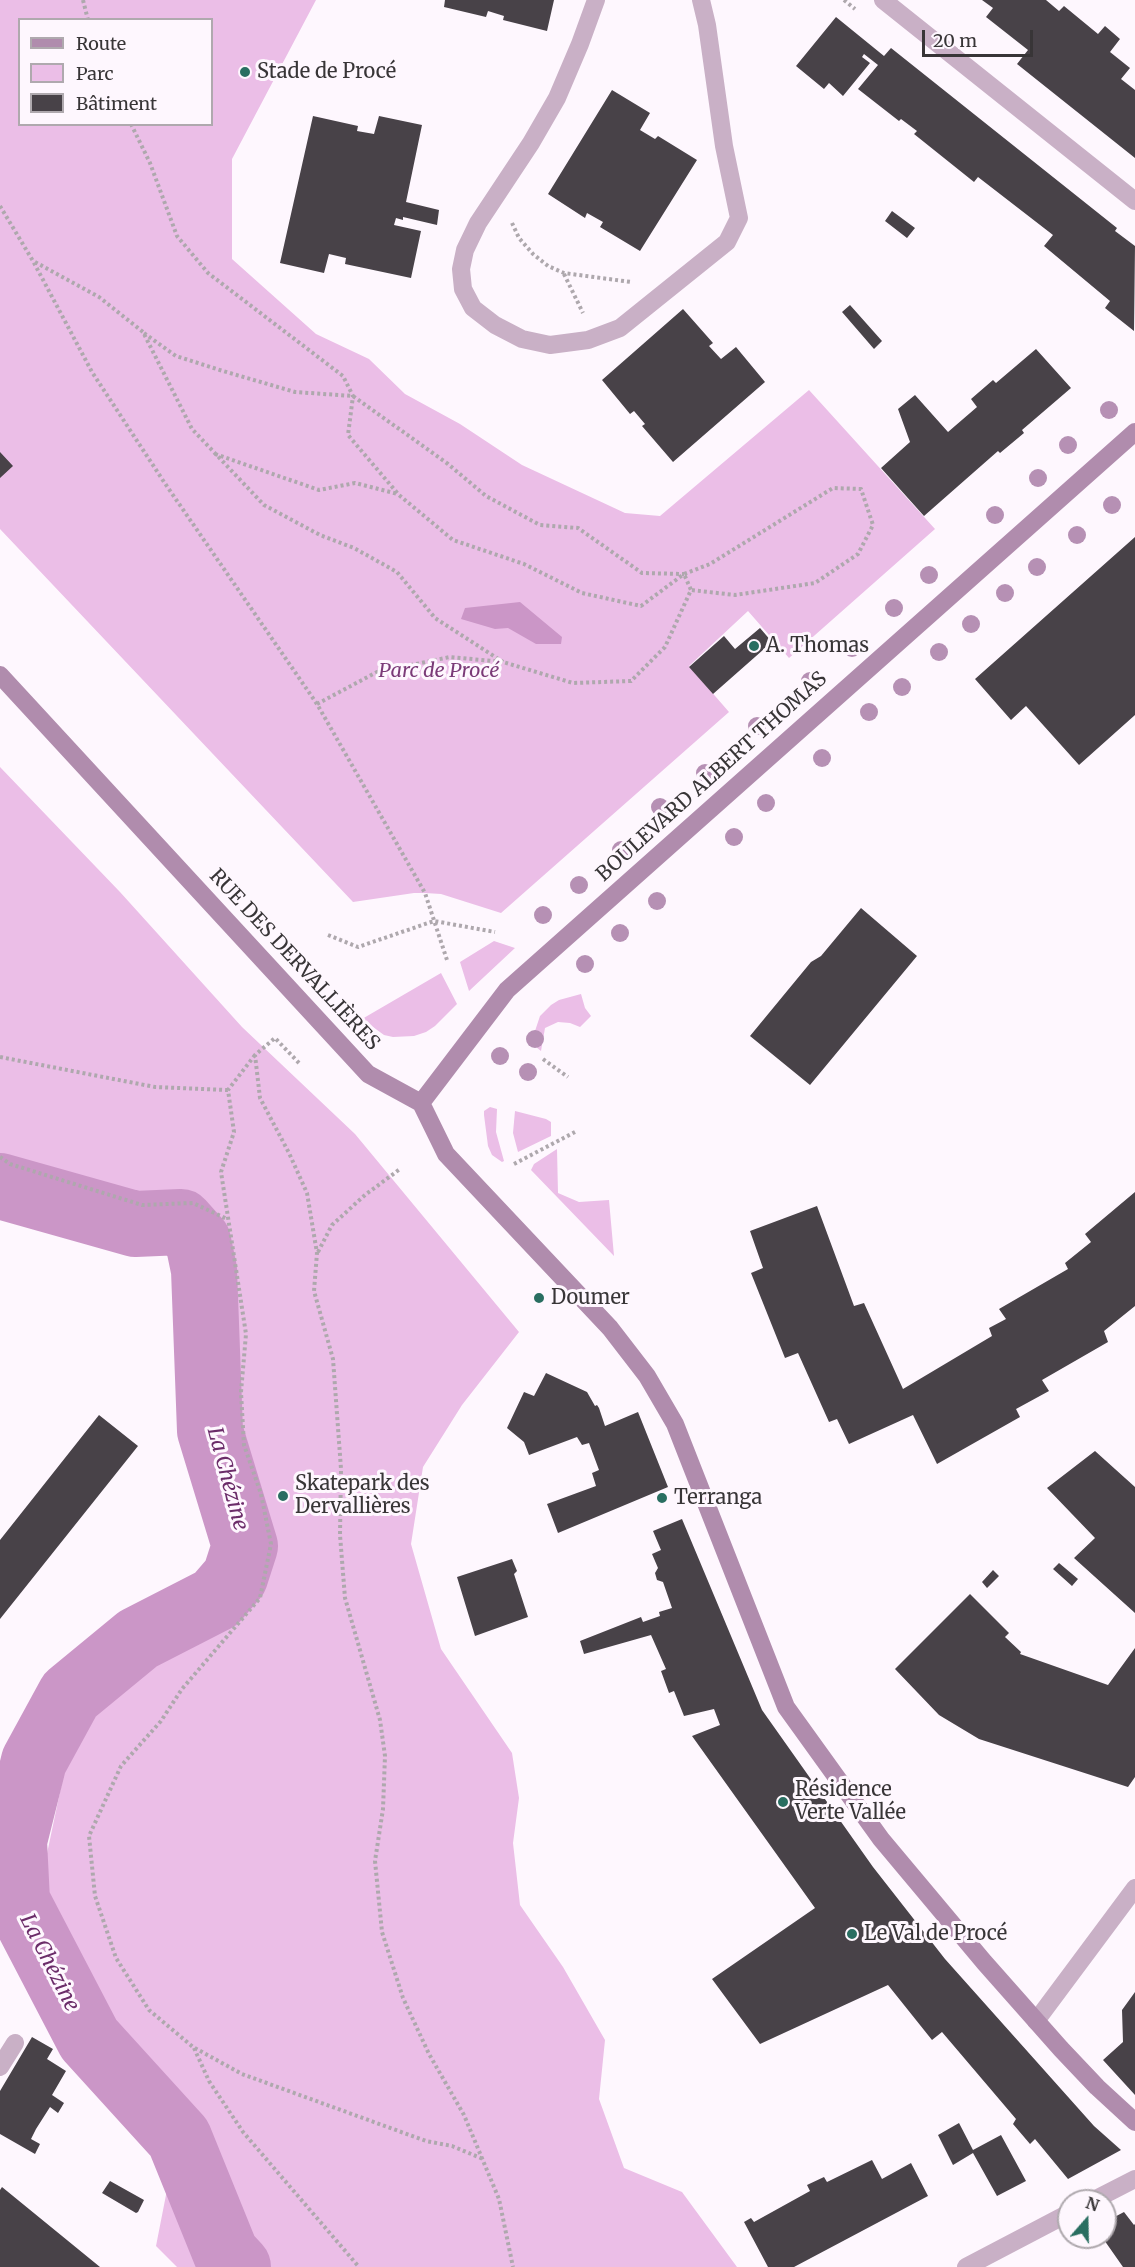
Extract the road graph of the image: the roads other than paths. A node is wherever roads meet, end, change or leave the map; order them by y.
1 (596, 0) edge
2 (701, 0) edge
3 (883, 0) edge
4 (1135, 201) edge
5 (1135, 432) edge
6 (0, 675) edge
7 (421, 1103) junction
8 (1135, 1888) edge
9 (1036, 2021) junction
10 (15, 2043) dead end
11 (0, 2067) edge
12 (1135, 2122) edge
13 (1135, 2179) edge
14 (1115, 2189) edge
15 (1057, 2219) edge
16 (966, 2267) edge

1 - 2 street
3 - 4 street
5 - 7 main road, BOULEVARD ALBERT THOMAS
6 - 7 main road, RUE DES DERVALLIÈRES
7 - 9 main road
8 - 9 street
9 - 12 main road
10 - 11 street
13 - 14 street
15 - 16 street

